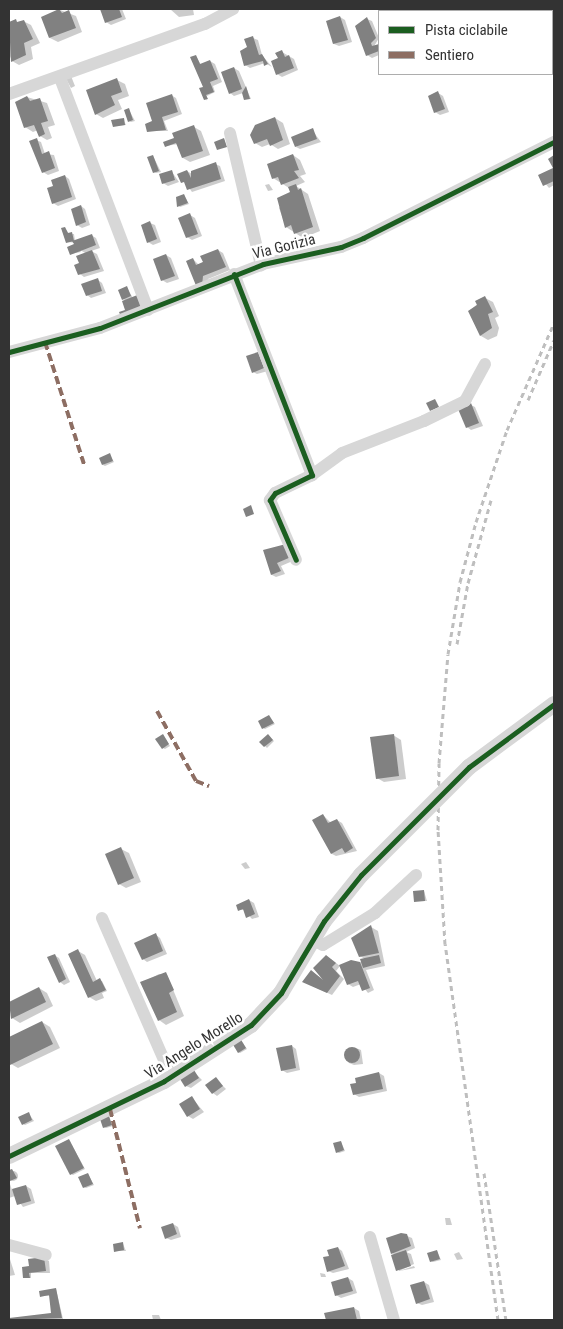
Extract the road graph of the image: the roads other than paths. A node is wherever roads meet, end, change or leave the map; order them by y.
1 (233, 9) edge
2 (60, 78) dead end
3 (9, 94) edge
4 (230, 133) dead end
5 (554, 142) edge
6 (261, 265) junction
7 (234, 274) junction
8 (148, 310) junction
9 (9, 352) edge
10 (485, 364) dead end
11 (312, 475) junction
12 (296, 560) dead end
13 (554, 704) edge
14 (416, 875) dead end
15 (102, 918) dead end
16 (313, 940) junction
17 (171, 1076) junction
18 (9, 1156) edge
19 (370, 1237) dead end
20 (9, 1245) edge
21 (46, 1255) dead end
22 (394, 1320) edge

1 - 3 street
2 - 8 street
4 - 6 street
5 - 6 street, Via Gorizia
6 - 7 street, Via Gorizia
7 - 8 street, Via Gorizia
7 - 11 street
8 - 9 street, Via Gorizia
10 - 11 street
11 - 12 street
13 - 16 street, Via Angelo Morello, bridge
14 - 16 street
15 - 17 street
16 - 17 street, Via Angelo Morello
17 - 18 street, Via Angelo Morello
19 - 22 street
20 - 21 street

